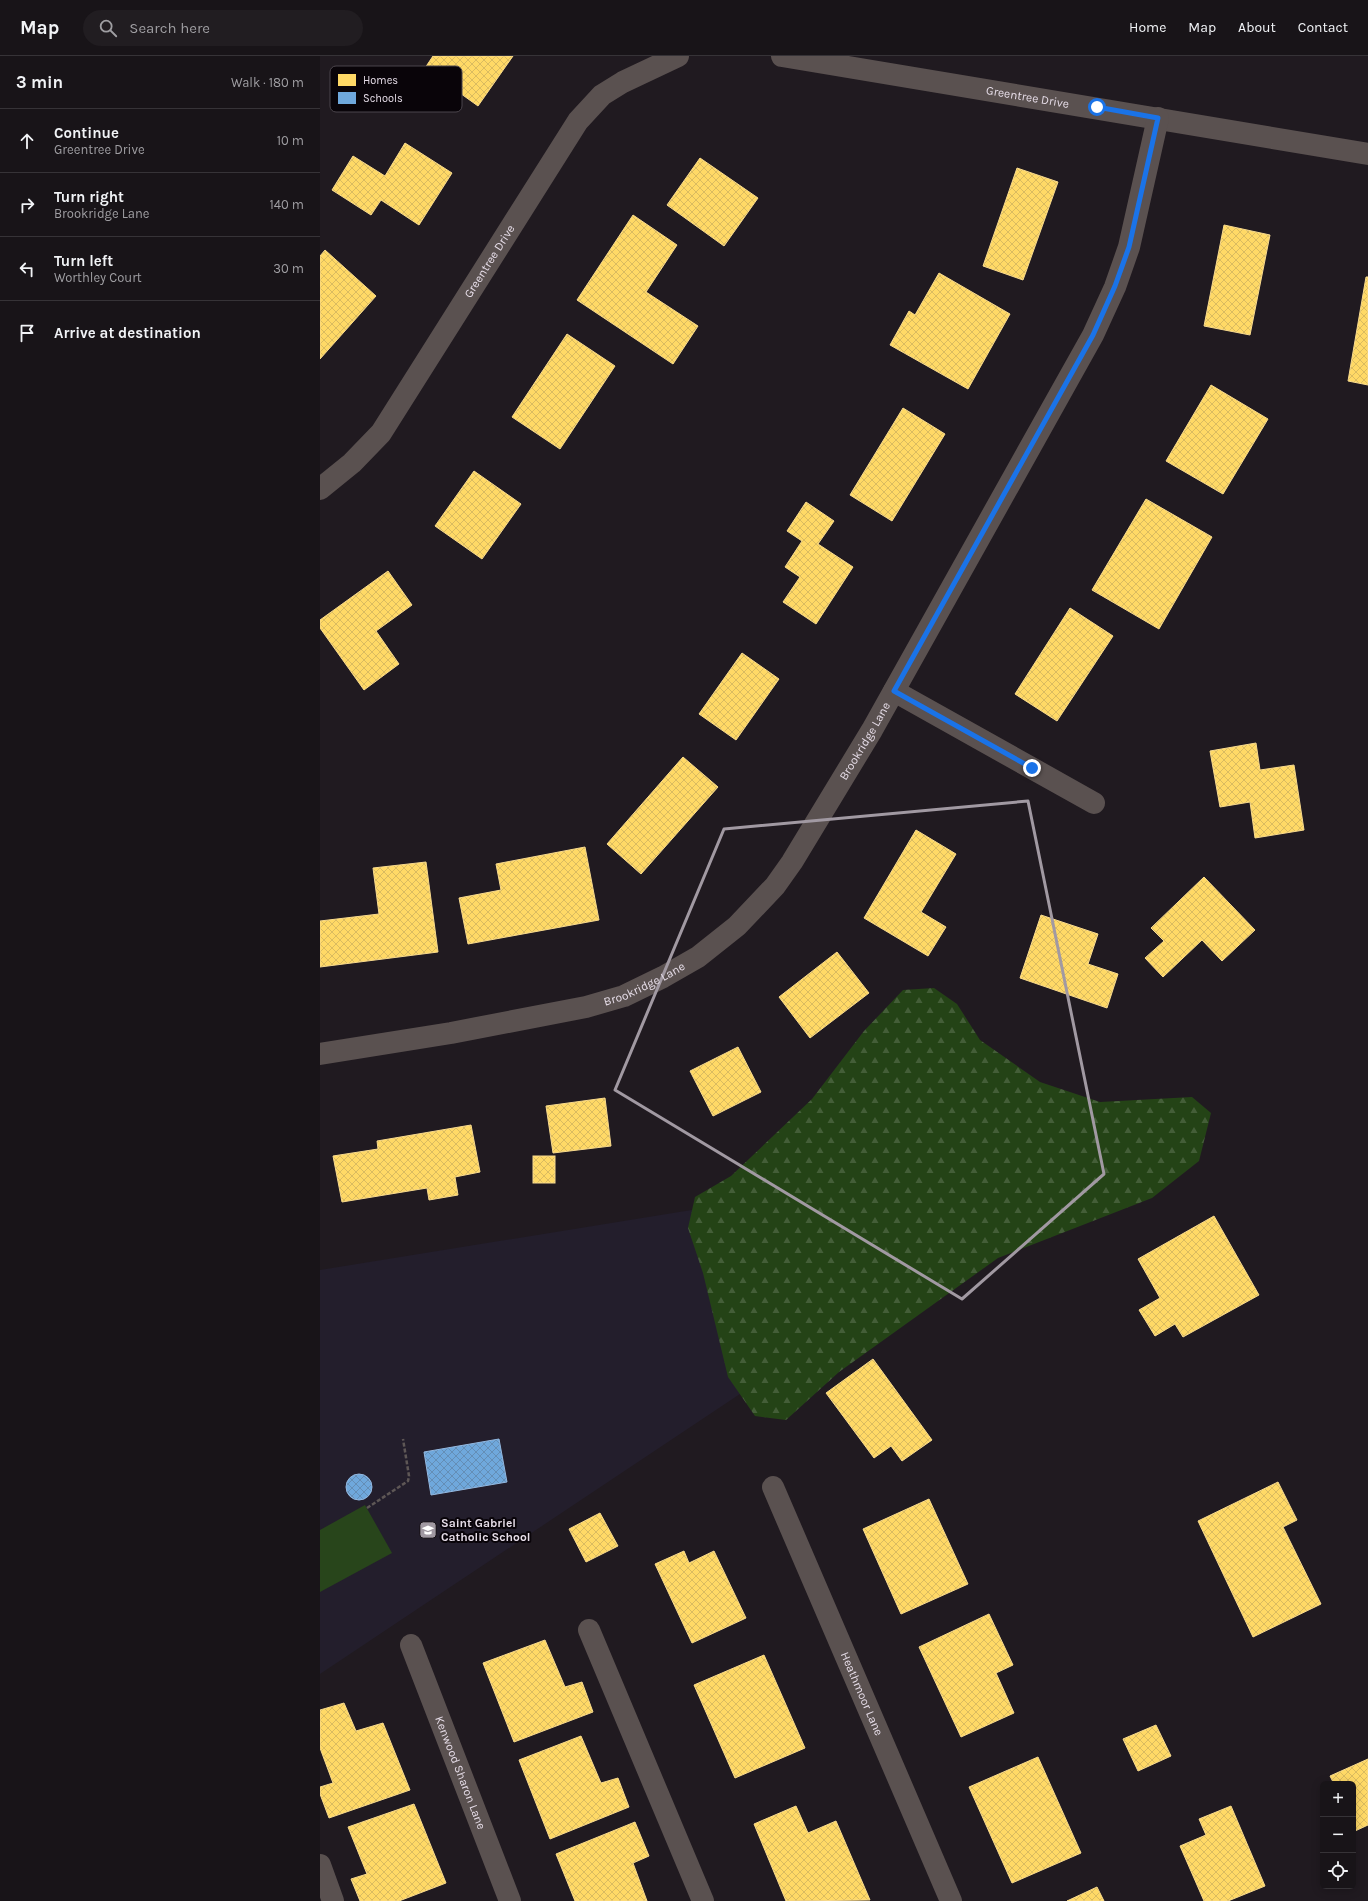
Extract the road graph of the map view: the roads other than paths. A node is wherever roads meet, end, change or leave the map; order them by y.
1 (678, 56) edge
2 (782, 56) edge
3 (1158, 118) junction
4 (1368, 154) edge
5 (320, 489) edge
6 (894, 691) junction
7 (1094, 803) dead end
8 (320, 1054) edge
9 (773, 1487) dead end
10 (589, 1630) dead end
11 (411, 1645) dead end
12 (320, 1865) edge
13 (333, 1901) edge
14 (510, 1901) edge
15 (704, 1901) edge
16 (951, 1901) edge

1 - 5 street, Greentree Drive
2 - 3 street, Greentree Drive
3 - 4 street, Greentree Drive
3 - 6 street, Brookridge Lane
6 - 7 street
6 - 8 street, Brookridge Lane
9 - 16 street, Heathmoor Lane
10 - 15 street
11 - 14 street, Kenwood Sharon Lane
12 - 13 street

